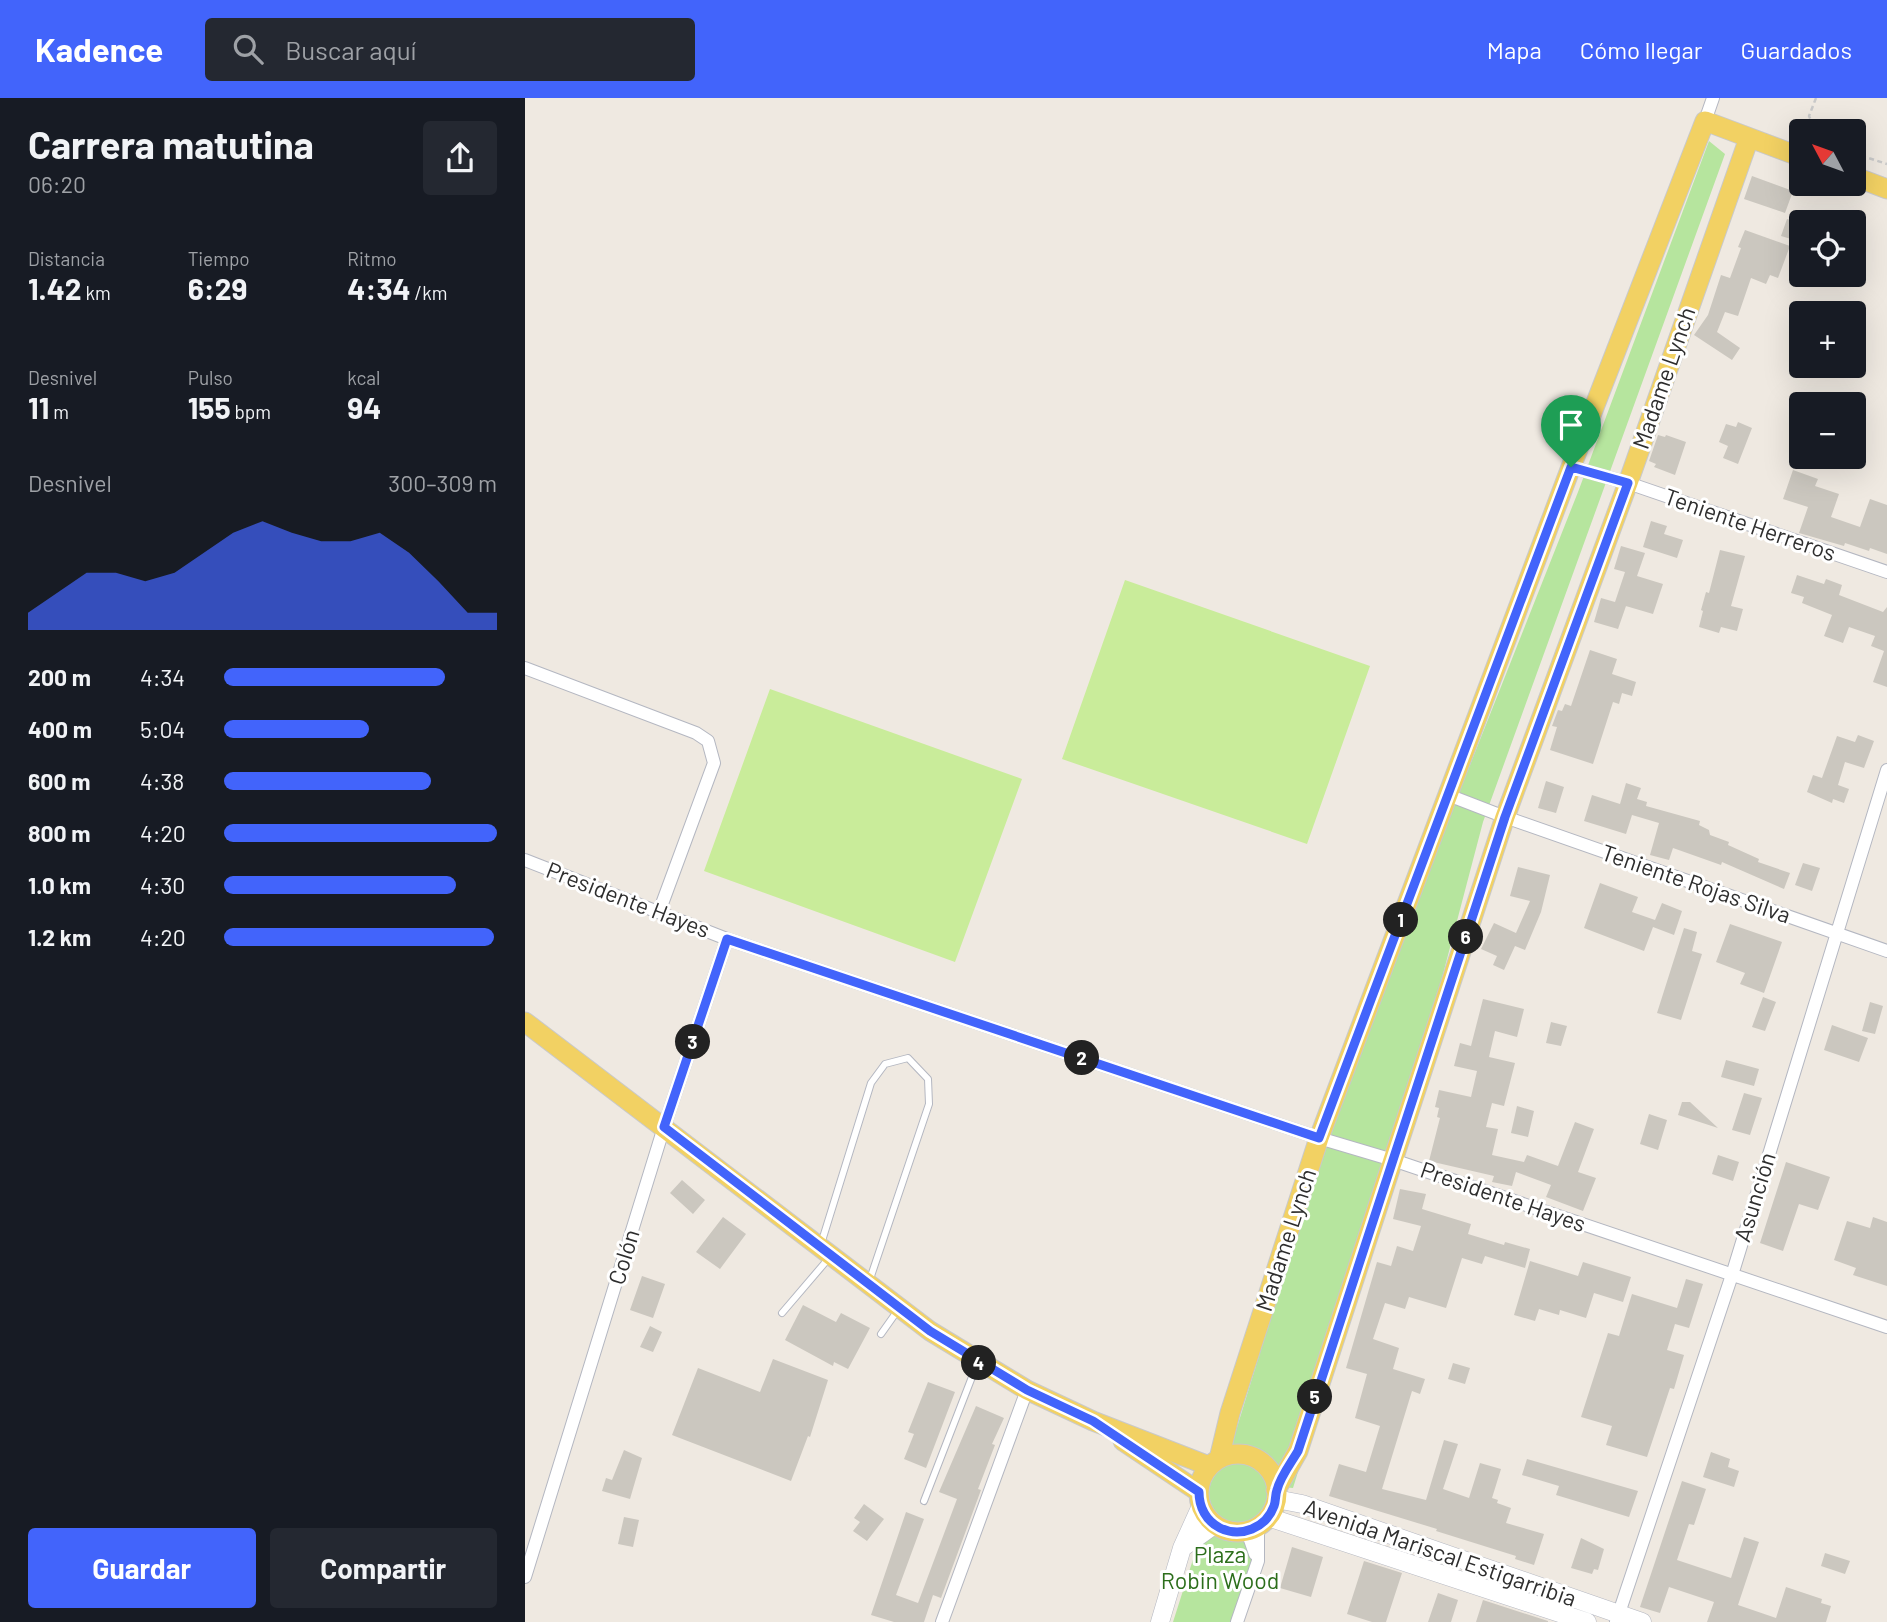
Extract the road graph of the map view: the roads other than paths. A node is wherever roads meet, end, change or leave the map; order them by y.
1 (1713, 98) edge
2 (1705, 121) junction
3 (1749, 138) junction
4 (1789, 153) edge
5 (1866, 181) edge
6 (1887, 188) edge
7 (1571, 467) junction
8 (1628, 483) junction
9 (1887, 572) edge
10 (525, 668) edge
11 (1887, 770) edge
12 (1448, 795) junction
13 (1505, 817) junction
14 (525, 860) edge
15 (659, 912) junction
16 (1835, 933) junction
17 (727, 939) junction
18 (1887, 951) edge
19 (525, 1022) edge
20 (664, 1127) junction
21 (1319, 1138) junction
22 (1393, 1160) junction
23 (825, 1252) junction
24 (1732, 1275) junction
25 (868, 1284) junction
26 (899, 1308) junction
27 (782, 1313) dead end
28 (1887, 1327) edge
29 (881, 1334) dead end
30 (978, 1362) junction
31 (1027, 1390) junction
32 (1093, 1421) junction
33 (1214, 1463) junction
34 (1276, 1494) junction
35 (1200, 1499) junction
36 (924, 1501) dead end
37 (1214, 1525) junction
38 (1258, 1525) junction
39 (1182, 1549) junction
40 (525, 1577) edge
41 (1618, 1618) edge
42 (942, 1622) edge
43 (1160, 1622) edge
44 (1237, 1622) edge
45 (1587, 1622) edge
46 (1642, 1622) edge

1 - 2 street
2 - 3 main road
2 - 7 main road, Madame Lynch
3 - 4 main road
3 - 8 main road, Madame Lynch
5 - 6 main road
7 - 8 street, Teniente Herreros
7 - 12 main road, Madame Lynch
8 - 9 street, Teniente Herreros
8 - 13 main road, Madame Lynch
10 - 15 street
11 - 16 street, Asunción
12 - 13 street, Teniente Rojas Silva
12 - 21 main road, Madame Lynch
13 - 16 street, Teniente Rojas Silva
13 - 22 main road, Madame Lynch
14 - 15 street, Presidente Hayes
15 - 17 street, Presidente Hayes
16 - 18 street, Teniente Rojas Silva
16 - 24 street, Asunción
17 - 20 street, Colón
17 - 21 street, Presidente Hayes
19 - 20 main road
20 - 23 main road
20 - 40 street, Colón
21 - 22 street, Presidente Hayes
21 - 33 main road, Madame Lynch
22 - 24 street, Presidente Hayes
22 - 34 main road, Madame Lynch
23 - 25 main road
23 - 25 lane
23 - 27 lane
24 - 28 street, Presidente Hayes
24 - 41 street, Asunción
25 - 26 main road
26 - 29 lane
26 - 30 main road
30 - 31 main road
30 - 36 lane
31 - 32 main road
31 - 42 street
32 - 33 main road
32 - 35 main road
33 - 34 main road
33 - 35 main road
34 - 38 main road
34 - 41 main road, Avenida Mariscal Estigarribia
35 - 37 main road
35 - 39 main road
37 - 38 main road
37 - 39 main road
38 - 44 street
38 - 45 main road, Avenida Mariscal Estigarribia
39 - 43 main road
41 - 46 main road, Avenida Mariscal Estigarribia

